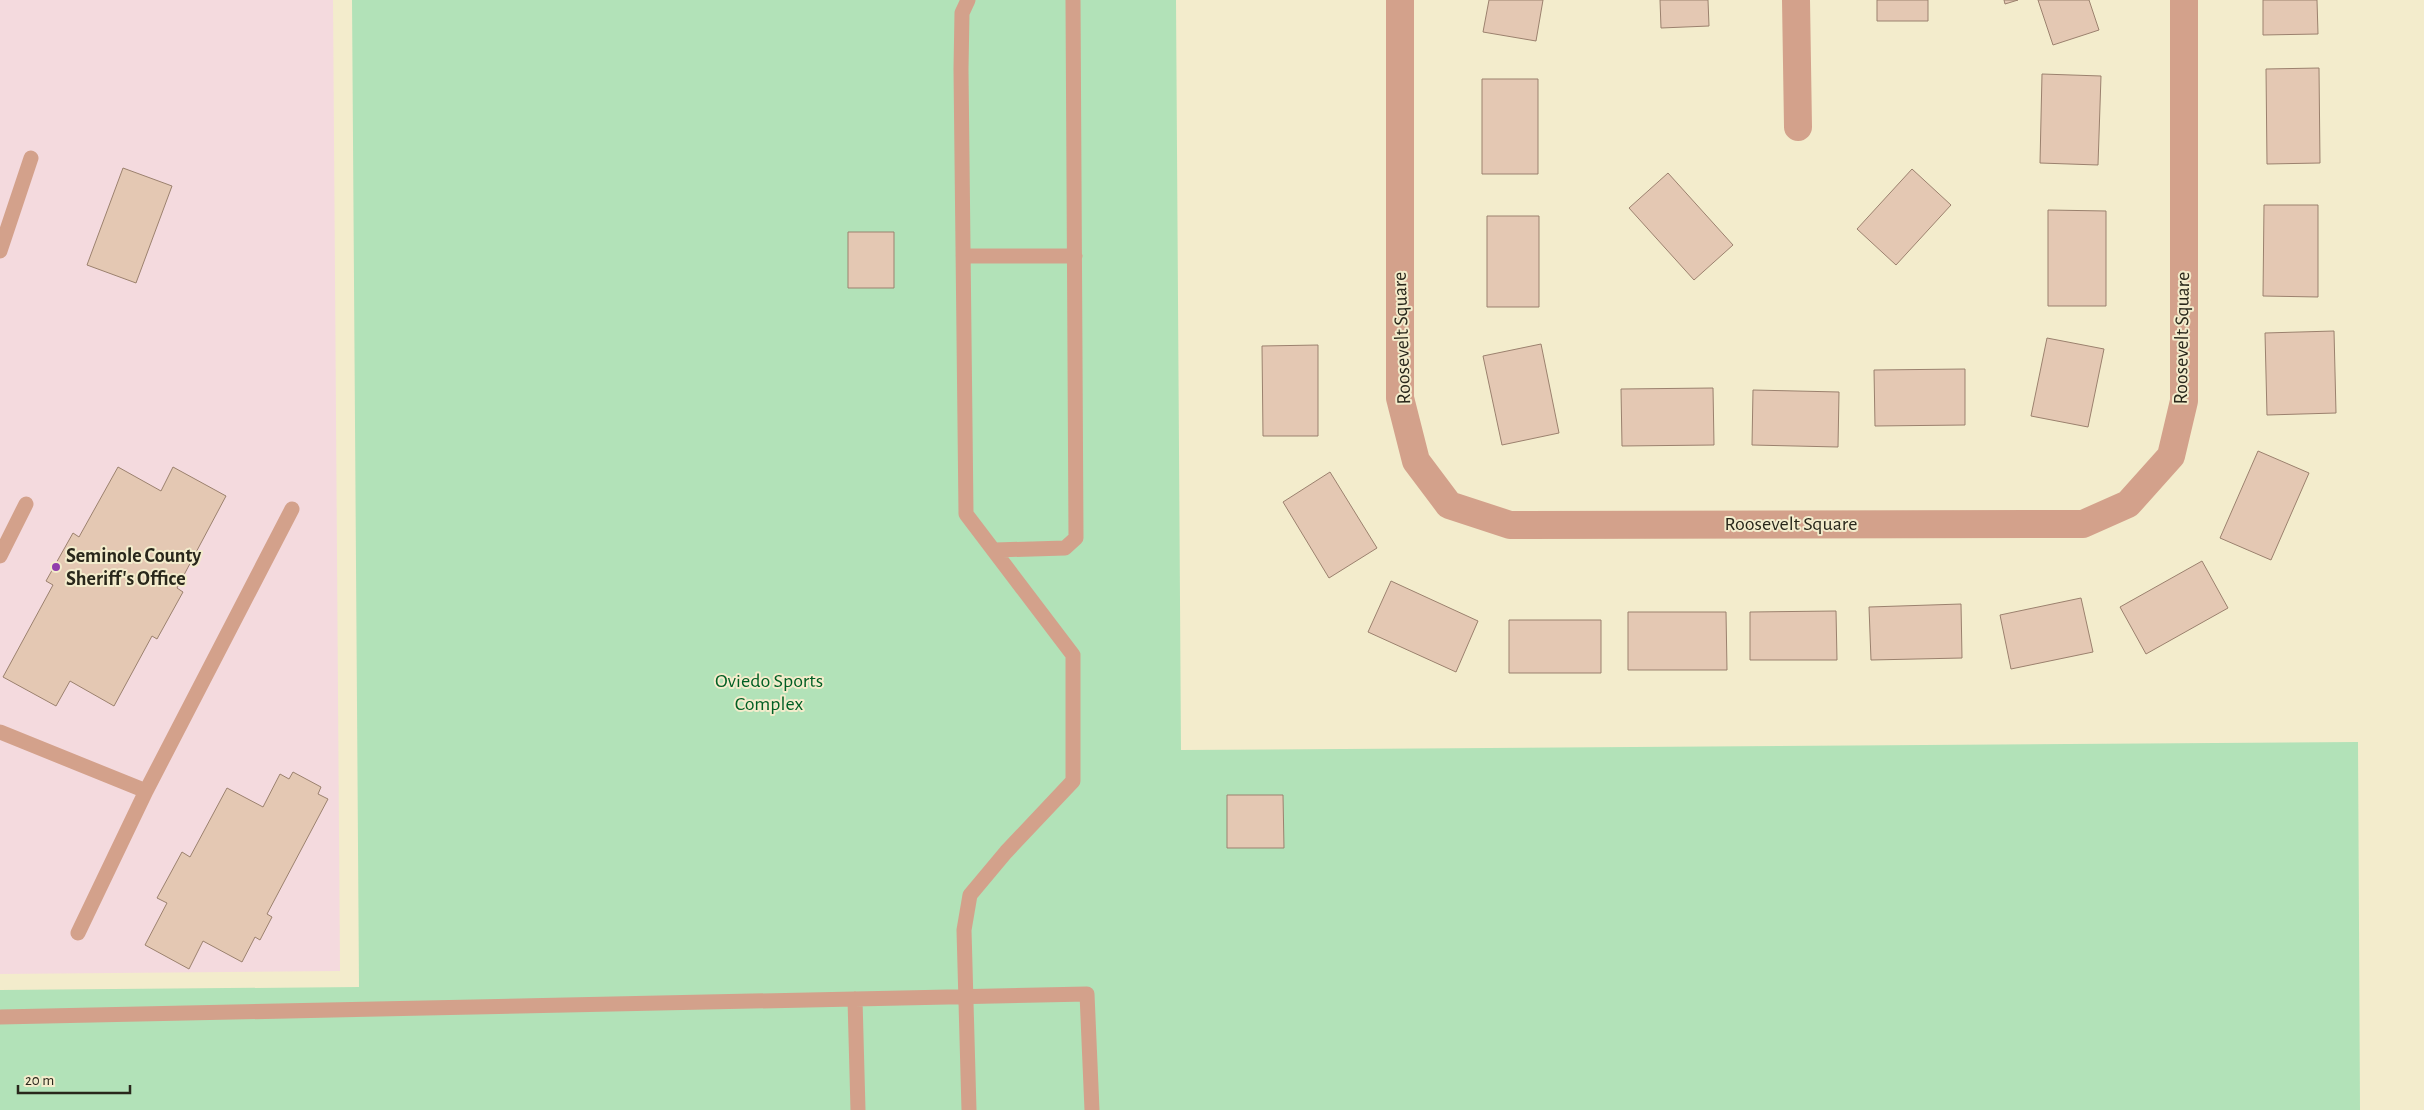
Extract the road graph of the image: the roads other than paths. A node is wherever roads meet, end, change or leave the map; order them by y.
1 (968, 0) edge
2 (1073, 0) edge
3 (1400, 0) edge
4 (1796, 0) edge
5 (2184, 0) edge
6 (1798, 127) dead end
7 (31, 158) dead end
8 (0, 251) edge
9 (963, 256) junction
10 (1074, 256) junction
11 (26, 504) dead end
12 (292, 509) dead end
13 (995, 550) junction
14 (0, 556) edge
15 (1, 735) edge
16 (146, 791) junction
17 (78, 933) dead end
18 (967, 997) junction
19 (855, 999) junction
20 (0, 1017) edge
21 (858, 1110) edge
22 (969, 1110) edge
23 (1092, 1110) edge

1 - 9 lane
2 - 10 lane
3 - 5 street, Roosevelt Square
4 - 6 street
7 - 8 lane
9 - 10 lane
9 - 13 lane
10 - 13 lane
11 - 14 lane
12 - 16 lane
13 - 18 lane
15 - 16 lane
16 - 17 lane
18 - 19 lane
18 - 22 lane
18 - 23 lane
19 - 20 lane
19 - 21 lane

